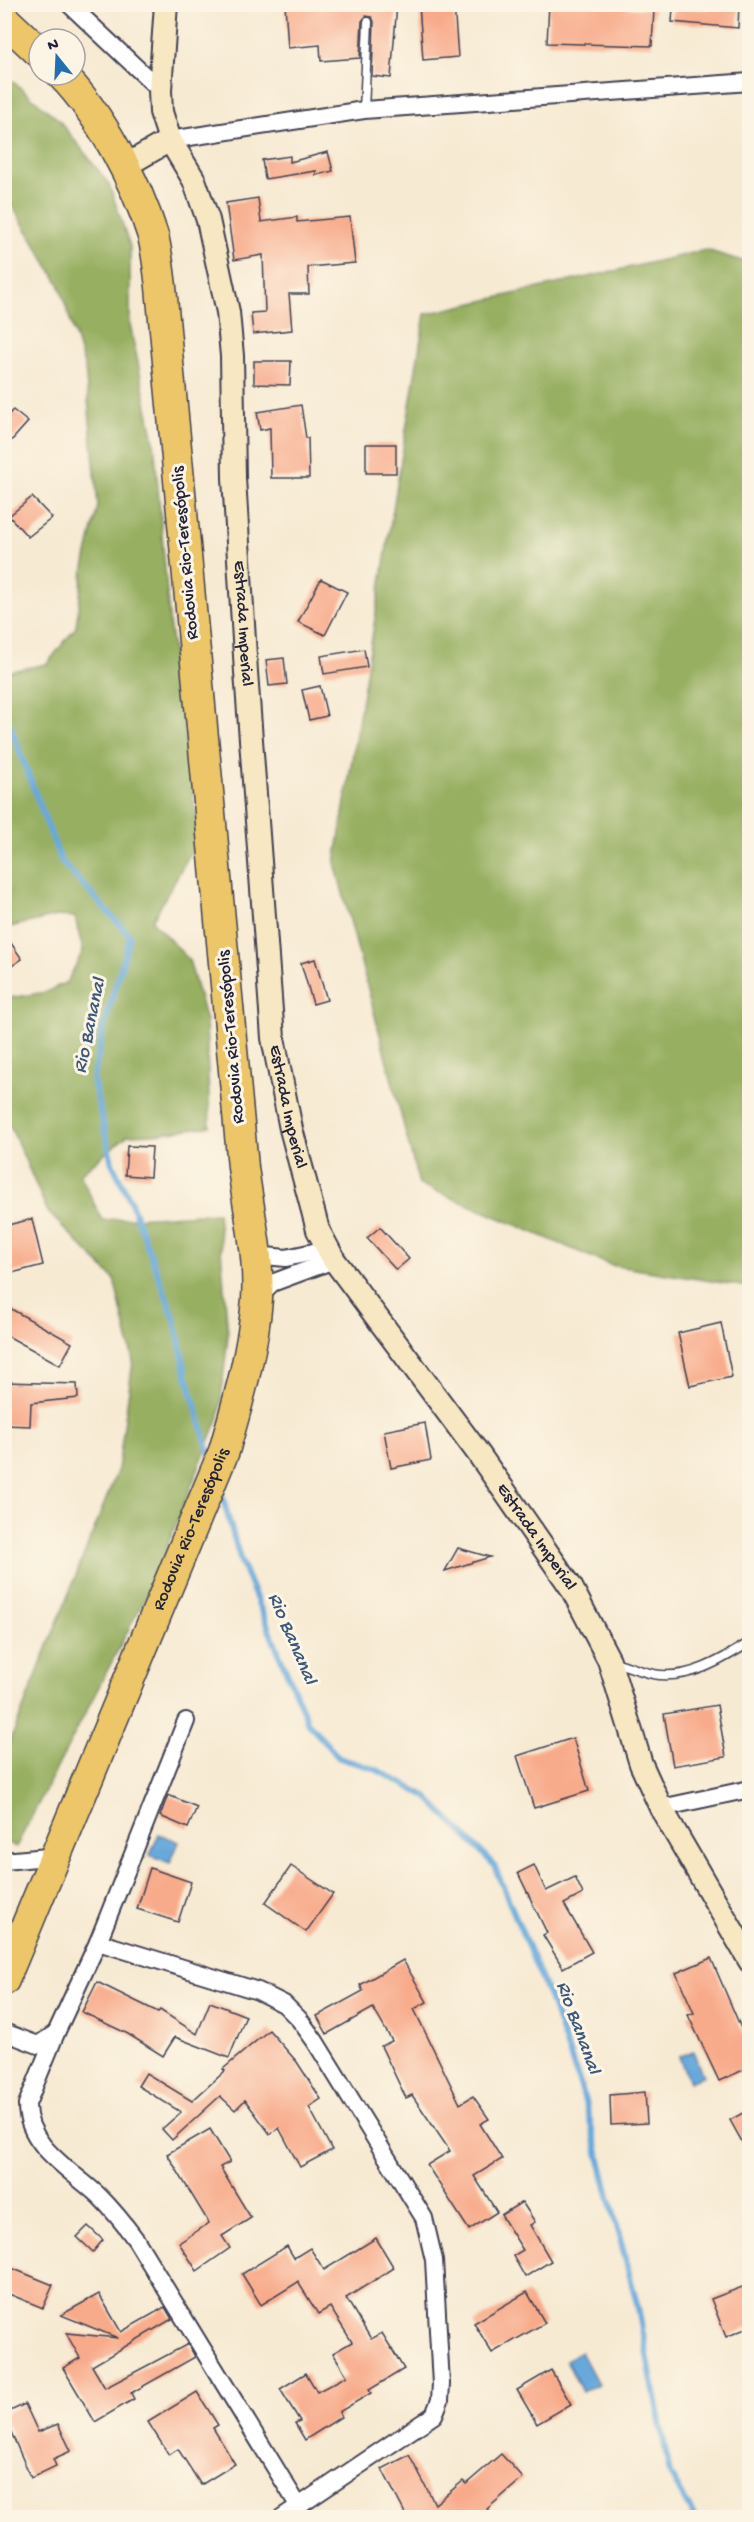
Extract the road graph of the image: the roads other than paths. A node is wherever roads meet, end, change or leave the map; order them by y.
1 (69, 4) edge
2 (166, 4) edge
3 (4, 19) edge
4 (368, 22) dead end
5 (27, 41) edge
6 (750, 81) edge
7 (73, 87) edge
8 (160, 90) junction
9 (364, 110) junction
10 (170, 140) junction
11 (123, 167) junction
12 (330, 1254) junction
13 (255, 1256) junction
14 (257, 1298) junction
15 (750, 1642) edge
16 (609, 1660) junction
17 (186, 1721) dead end
18 (750, 1789) edge
19 (661, 1808) junction
20 (58, 1856) junction
21 (4, 1861) edge
22 (98, 1941) junction
23 (750, 1961) edge
24 (5, 1979) edge
25 (4, 2032) edge
26 (56, 2033) junction
27 (298, 2505) junction
28 (281, 2517) edge

1 - 8 street
2 - 8 street, Estrada Imperial
3 - 5 highway
4 - 9 lane
6 - 9 street
7 - 11 highway, Rodovia Rio-Teresópolis
8 - 10 street, Estrada Imperial
9 - 10 street
10 - 11 street
10 - 12 street, Estrada Imperial
11 - 13 highway, Rodovia Rio-Teresópolis
12 - 13 street
12 - 14 street
12 - 16 street, Estrada Imperial
13 - 14 highway, Rodovia Rio-Teresópolis
14 - 20 highway, Rodovia Rio-Teresópolis
15 - 16 lane
16 - 19 street, Estrada Imperial
17 - 22 street
18 - 19 street
19 - 23 street, Estrada Imperial
20 - 21 street
20 - 24 highway, Rodovia Rio-Teresópolis
22 - 26 street
22 - 27 street
25 - 26 street
26 - 27 street
27 - 28 street

